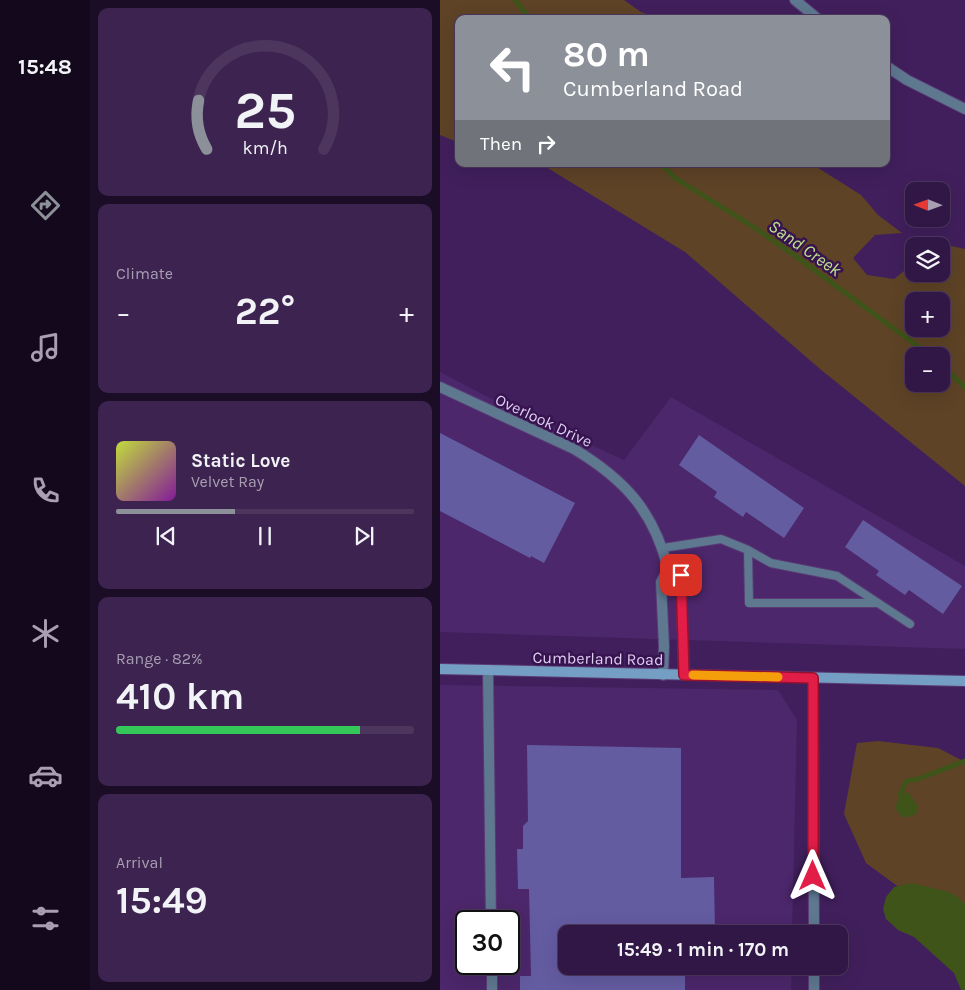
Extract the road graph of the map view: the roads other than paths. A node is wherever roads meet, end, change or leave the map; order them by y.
1 (795, 0) edge
2 (813, 15) edge
3 (890, 69) edge
4 (965, 109) edge
5 (440, 387) edge
6 (663, 548) junction
7 (748, 550) junction
8 (668, 569) junction
9 (877, 602) junction
10 (910, 624) dead end
11 (440, 668) edge
12 (488, 670) junction
13 (663, 675) junction
14 (684, 675) junction
15 (813, 678) junction
16 (965, 681) edge
17 (491, 910) edge
18 (814, 925) edge
19 (492, 975) edge
20 (814, 975) edge
21 (492, 990) edge
22 (814, 990) edge

1 - 2 street
3 - 4 street
5 - 6 street, Overlook Drive
6 - 7 lane
6 - 8 street, Overlook Drive
7 - 9 lane
7 - 9 lane
8 - 13 street, Overlook Drive
8 - 14 street, Overlook Drive
9 - 10 lane
11 - 12 main road, Cumberland Road
12 - 13 main road, Cumberland Road
12 - 17 street
13 - 14 main road, Cumberland Road
14 - 15 main road, Cumberland Road
15 - 16 main road, Cumberland Road
15 - 18 street
19 - 21 street
20 - 22 street

